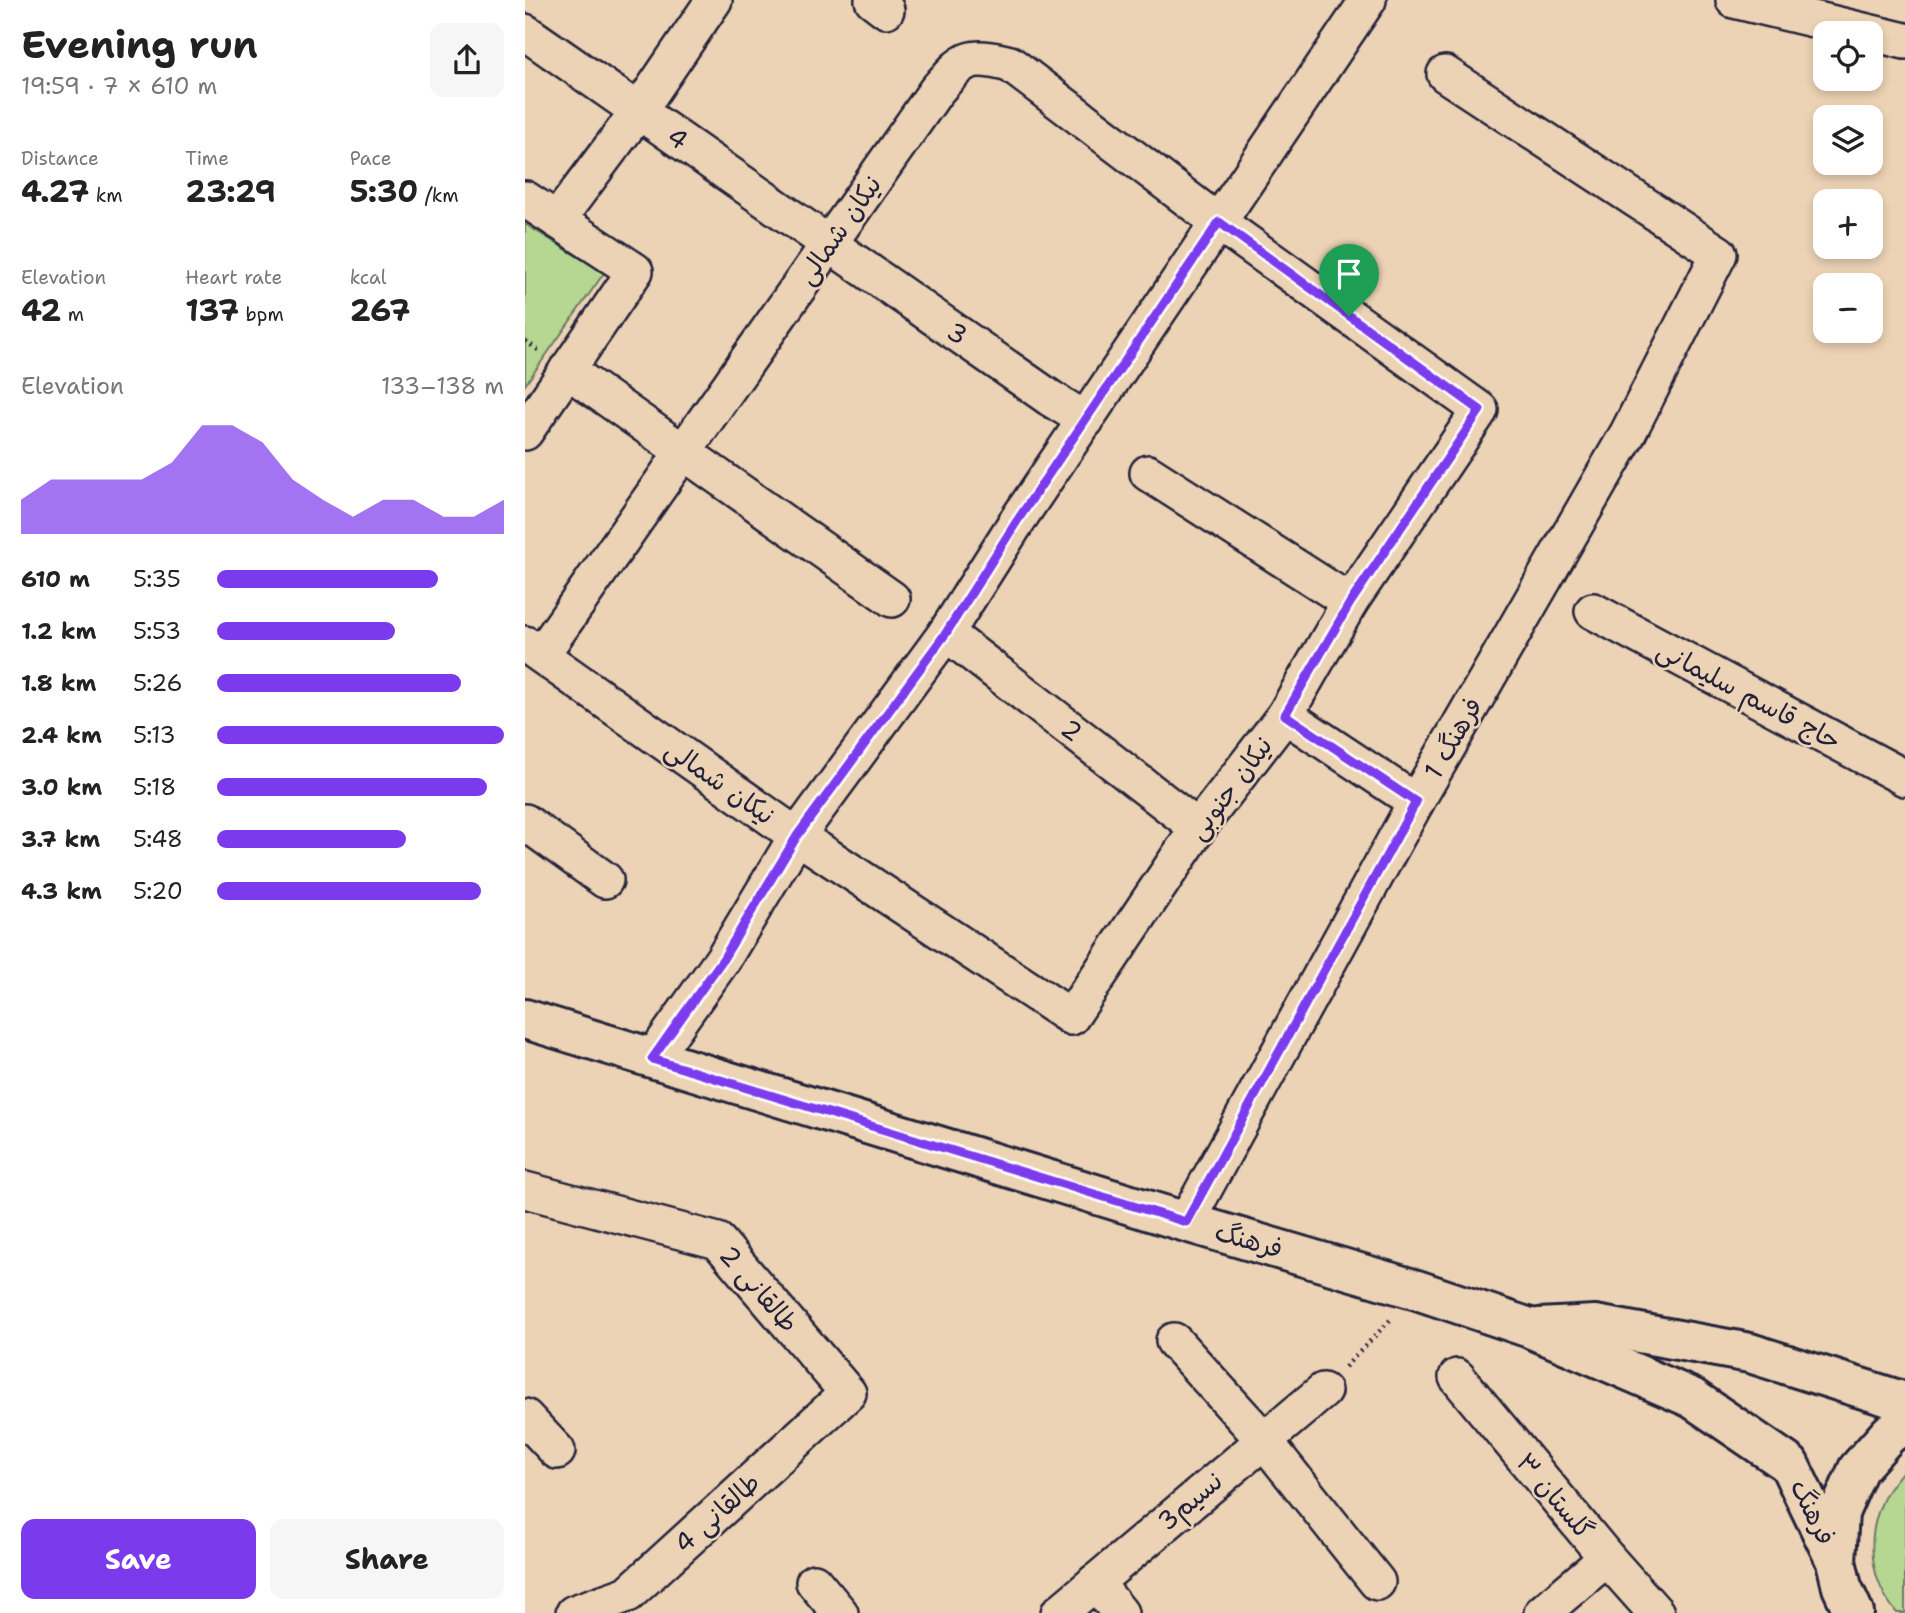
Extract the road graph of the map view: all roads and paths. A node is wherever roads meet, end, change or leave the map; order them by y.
1 (713, 0) edge
2 (1368, 0) edge
3 (1734, 0) edge
4 (525, 32) edge
5 (1905, 41) edge
6 (1445, 74) dead end
7 (638, 111) junction
8 (525, 199) edge
9 (558, 220) junction
10 (1219, 222) junction
11 (829, 244) junction
12 (567, 370) junction
13 (1086, 420) junction
14 (525, 432) edge
15 (683, 452) junction
16 (1148, 473) dead end
17 (892, 599) dead end
18 (1350, 603) junction
19 (1593, 611) dead end
20 (946, 633) junction
21 (533, 650) edge
22 (1285, 715) junction
23 (1905, 779) edge
24 (1416, 802) junction
25 (525, 822) edge
26 (1198, 828) junction
27 (797, 836) junction
28 (605, 880) dead end
29 (525, 1020) edge
30 (652, 1059) junction
31 (525, 1190) edge
32 (1186, 1222) junction
33 (1417, 1290) junction
34 (1529, 1328) junction
35 (1174, 1341) dead end
36 (1457, 1377) dead end
37 (1323, 1391) joint
38 (848, 1393) joint
39 (1905, 1402) edge
40 (525, 1417) edge
41 (1905, 1426) edge
42 (1263, 1439) junction
43 (557, 1451) dead end
44 (1607, 1558) junction
45 (814, 1582) dead end
46 (1377, 1582) dead end
47 (1095, 1583) junction
48 (1841, 1593) edge
49 (574, 1613) edge
50 (840, 1613) edge
51 (1059, 1613) edge
52 (1120, 1613) edge
53 (1542, 1613) edge
54 (1656, 1613) edge

1 - 7 street
2 - 10 street
3 - 5 street
4 - 7 street, 4
6 - 24 street, فرهنگ 1
7 - 9 street
7 - 11 street, 4
8 - 9 street
9 - 12 street
10 - 11 street, نیکان شمالی
10 - 13 street
10 - 18 street, نیکان جنوبی
11 - 13 street, 3
11 - 15 street, نیکان شمالی
12 - 14 street
12 - 15 street
13 - 20 street
15 - 17 street
15 - 21 street, نیکان شمالی
16 - 18 street
18 - 22 street, نیکان جنوبی
19 - 23 street, حاج قاسم سلیمانی
20 - 26 street, 2
20 - 27 street
21 - 27 street, نیکان شمالی
22 - 24 street
22 - 26 street, نیکان جنوبی
24 - 32 street, فرهنگ 1
25 - 28 street
26 - 27 street, نیکان جنوبی
27 - 30 street
29 - 30 street, فرهنگ
30 - 32 street, فرهنگ
31 - 38 street, طالقانی 2
32 - 33 street, فرهنگ
33 - 34 street, فرهنگ
33 - 37 path
34 - 39 street, فرهنگ
34 - 48 street, فرهنگ
35 - 42 street
36 - 44 street, گلستان ۳
37 - 42 street, نسیم3
38 - 49 street, طالقانی 4
40 - 43 street
41 - 48 street
42 - 46 street
42 - 47 street, نسیم3
44 - 53 street
44 - 54 street, گلستان ۳
45 - 50 street
47 - 51 street, نسیم3
47 - 52 street

